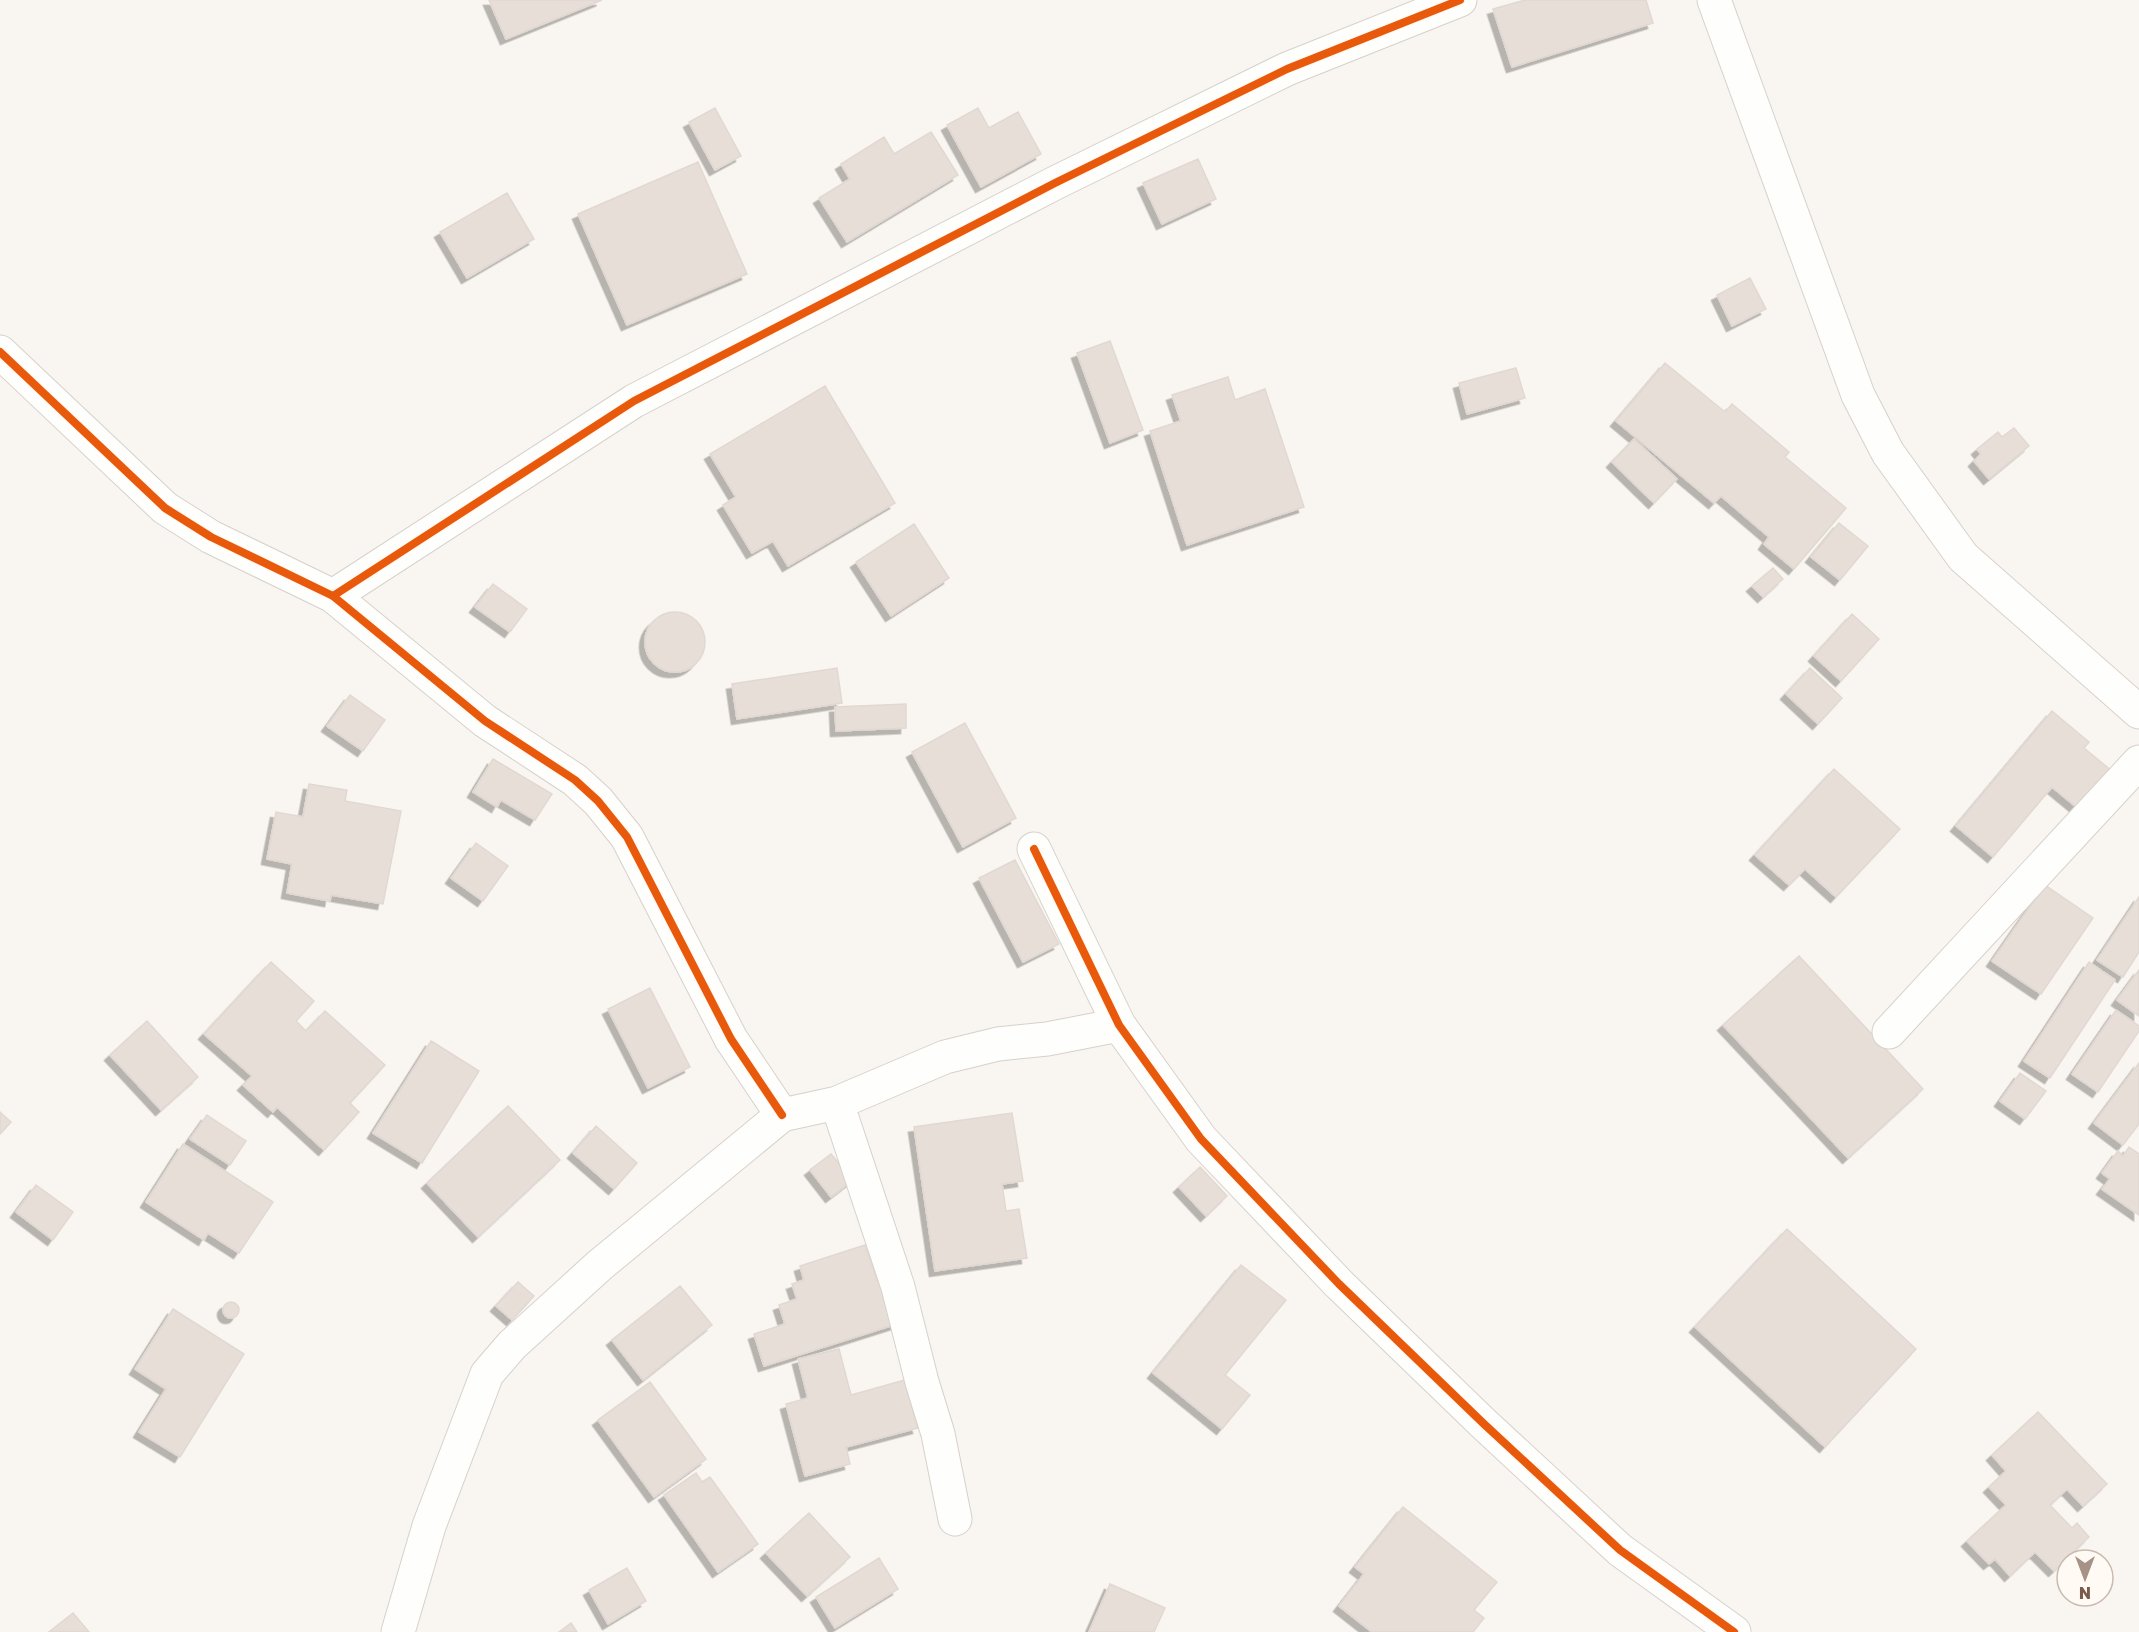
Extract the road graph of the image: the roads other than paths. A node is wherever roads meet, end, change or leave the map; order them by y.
1 (1460, 0) edge
2 (1714, 0) edge
3 (0, 352) edge
4 (333, 596) junction
5 (2139, 712) edge
6 (2139, 762) edge
7 (1034, 849) dead end
8 (1119, 1025) junction
9 (1889, 1032) dead end
10 (837, 1103) junction
11 (782, 1115) junction
12 (955, 1519) dead end
13 (398, 1632) edge
14 (1734, 1632) edge

1 - 4 street
2 - 5 street
3 - 4 street
4 - 11 street
6 - 9 street
7 - 8 street
8 - 10 street
8 - 14 street
10 - 11 street
10 - 12 street
11 - 13 street

